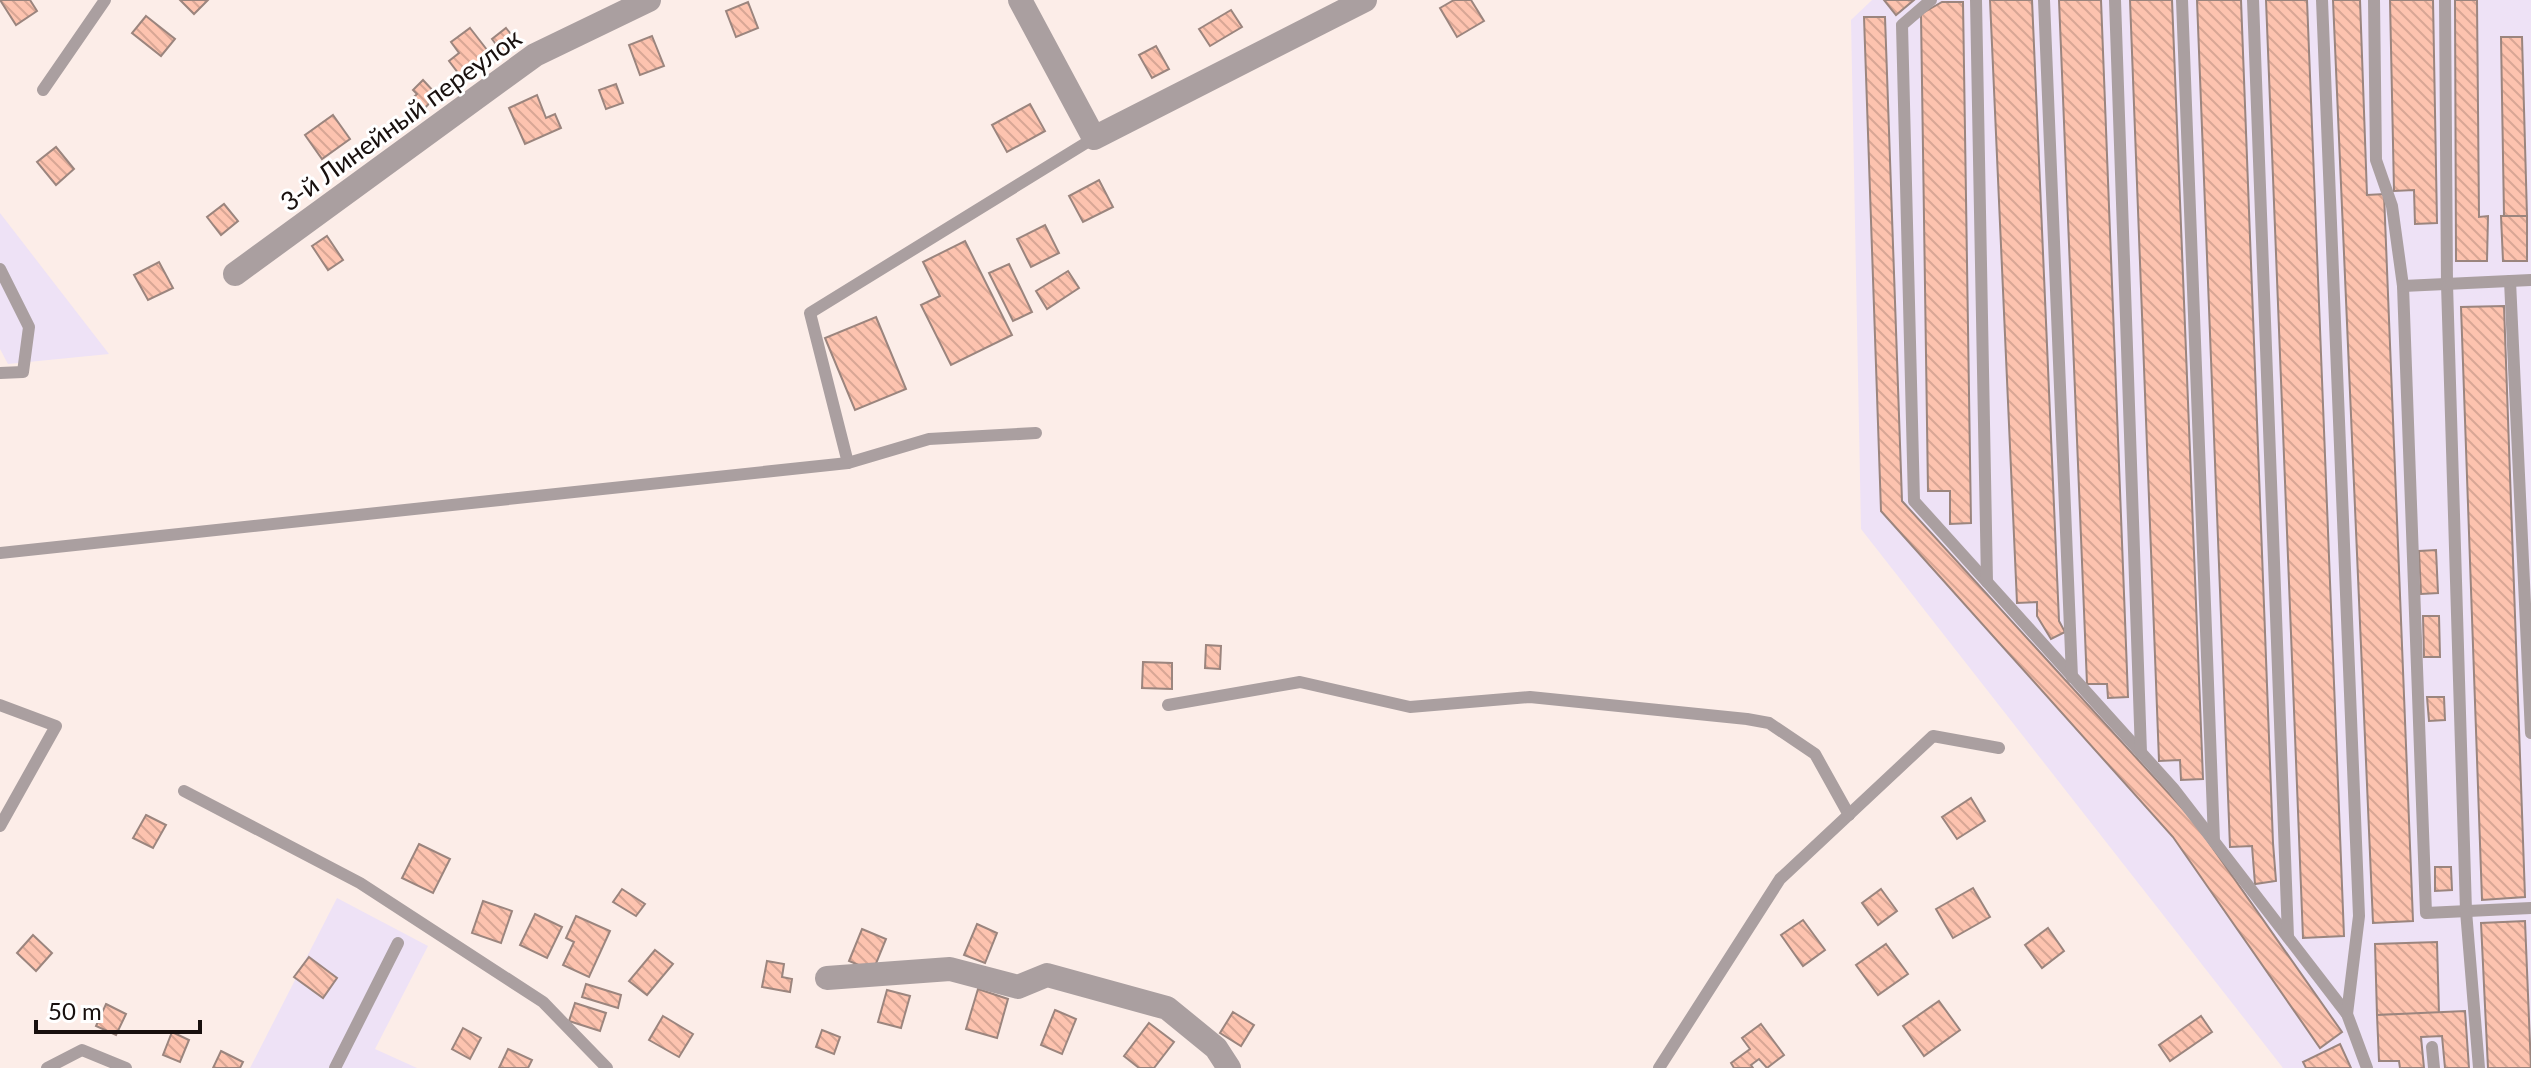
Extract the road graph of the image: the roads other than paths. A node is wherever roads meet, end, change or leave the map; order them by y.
1 (105, 0) edge
2 (649, 0) edge
3 (1020, 0) edge
4 (1365, 0) edge
5 (1931, 0) edge
6 (1976, 0) edge
7 (2044, 0) edge
8 (2115, 0) edge
9 (2182, 0) edge
10 (2253, 0) edge
11 (2322, 0) edge
12 (2374, 0) edge
13 (2445, 0) edge
14 (43, 90) dead end
15 (1094, 138) junction
16 (0, 269) edge
17 (235, 274) dead end
18 (2531, 280) edge
19 (2510, 281) junction
20 (2447, 284) junction
21 (2403, 286) junction
22 (0, 373) edge
23 (1036, 433) dead end
24 (848, 463) junction
25 (0, 553) edge
26 (1987, 582) junction
27 (2072, 677) junction
28 (0, 705) edge
29 (1168, 705) dead end
30 (2531, 733) edge
31 (1999, 748) dead end
32 (2141, 753) junction
33 (184, 791) dead end
34 (1849, 815) junction
35 (0, 826) edge
36 (2214, 841) junction
37 (2531, 908) edge
38 (2466, 911) junction
39 (2288, 937) junction
40 (398, 943) dead end
41 (827, 978) dead end
42 (2347, 1014) junction
43 (2432, 1047) dead end
44 (47, 1068) edge
45 (126, 1068) edge
46 (335, 1068) edge
47 (607, 1068) edge
48 (1229, 1068) edge
49 (1659, 1068) edge
50 (2367, 1068) edge
51 (2434, 1068) edge
52 (2479, 1068) edge

1 - 14 lane
2 - 17 street, 3-й Линейный переулок
3 - 15 street
4 - 15 street
5 - 26 lane
6 - 26 lane
7 - 27 lane
8 - 32 lane
9 - 36 lane
10 - 39 lane
11 - 42 lane
12 - 21 lane
13 - 20 lane
15 - 24 lane
16 - 22 lane
18 - 19 lane
19 - 20 lane
19 - 30 lane
20 - 21 lane
20 - 38 lane
21 - 38 lane
23 - 24 lane
24 - 25 lane
26 - 27 lane
27 - 32 lane
28 - 35 lane
29 - 34 lane
31 - 34 lane
32 - 36 lane
33 - 47 lane
34 - 49 lane
36 - 39 lane
37 - 38 lane
38 - 52 lane
39 - 42 lane
40 - 46 lane
41 - 48 street
42 - 50 lane
43 - 51 lane
44 - 45 lane

